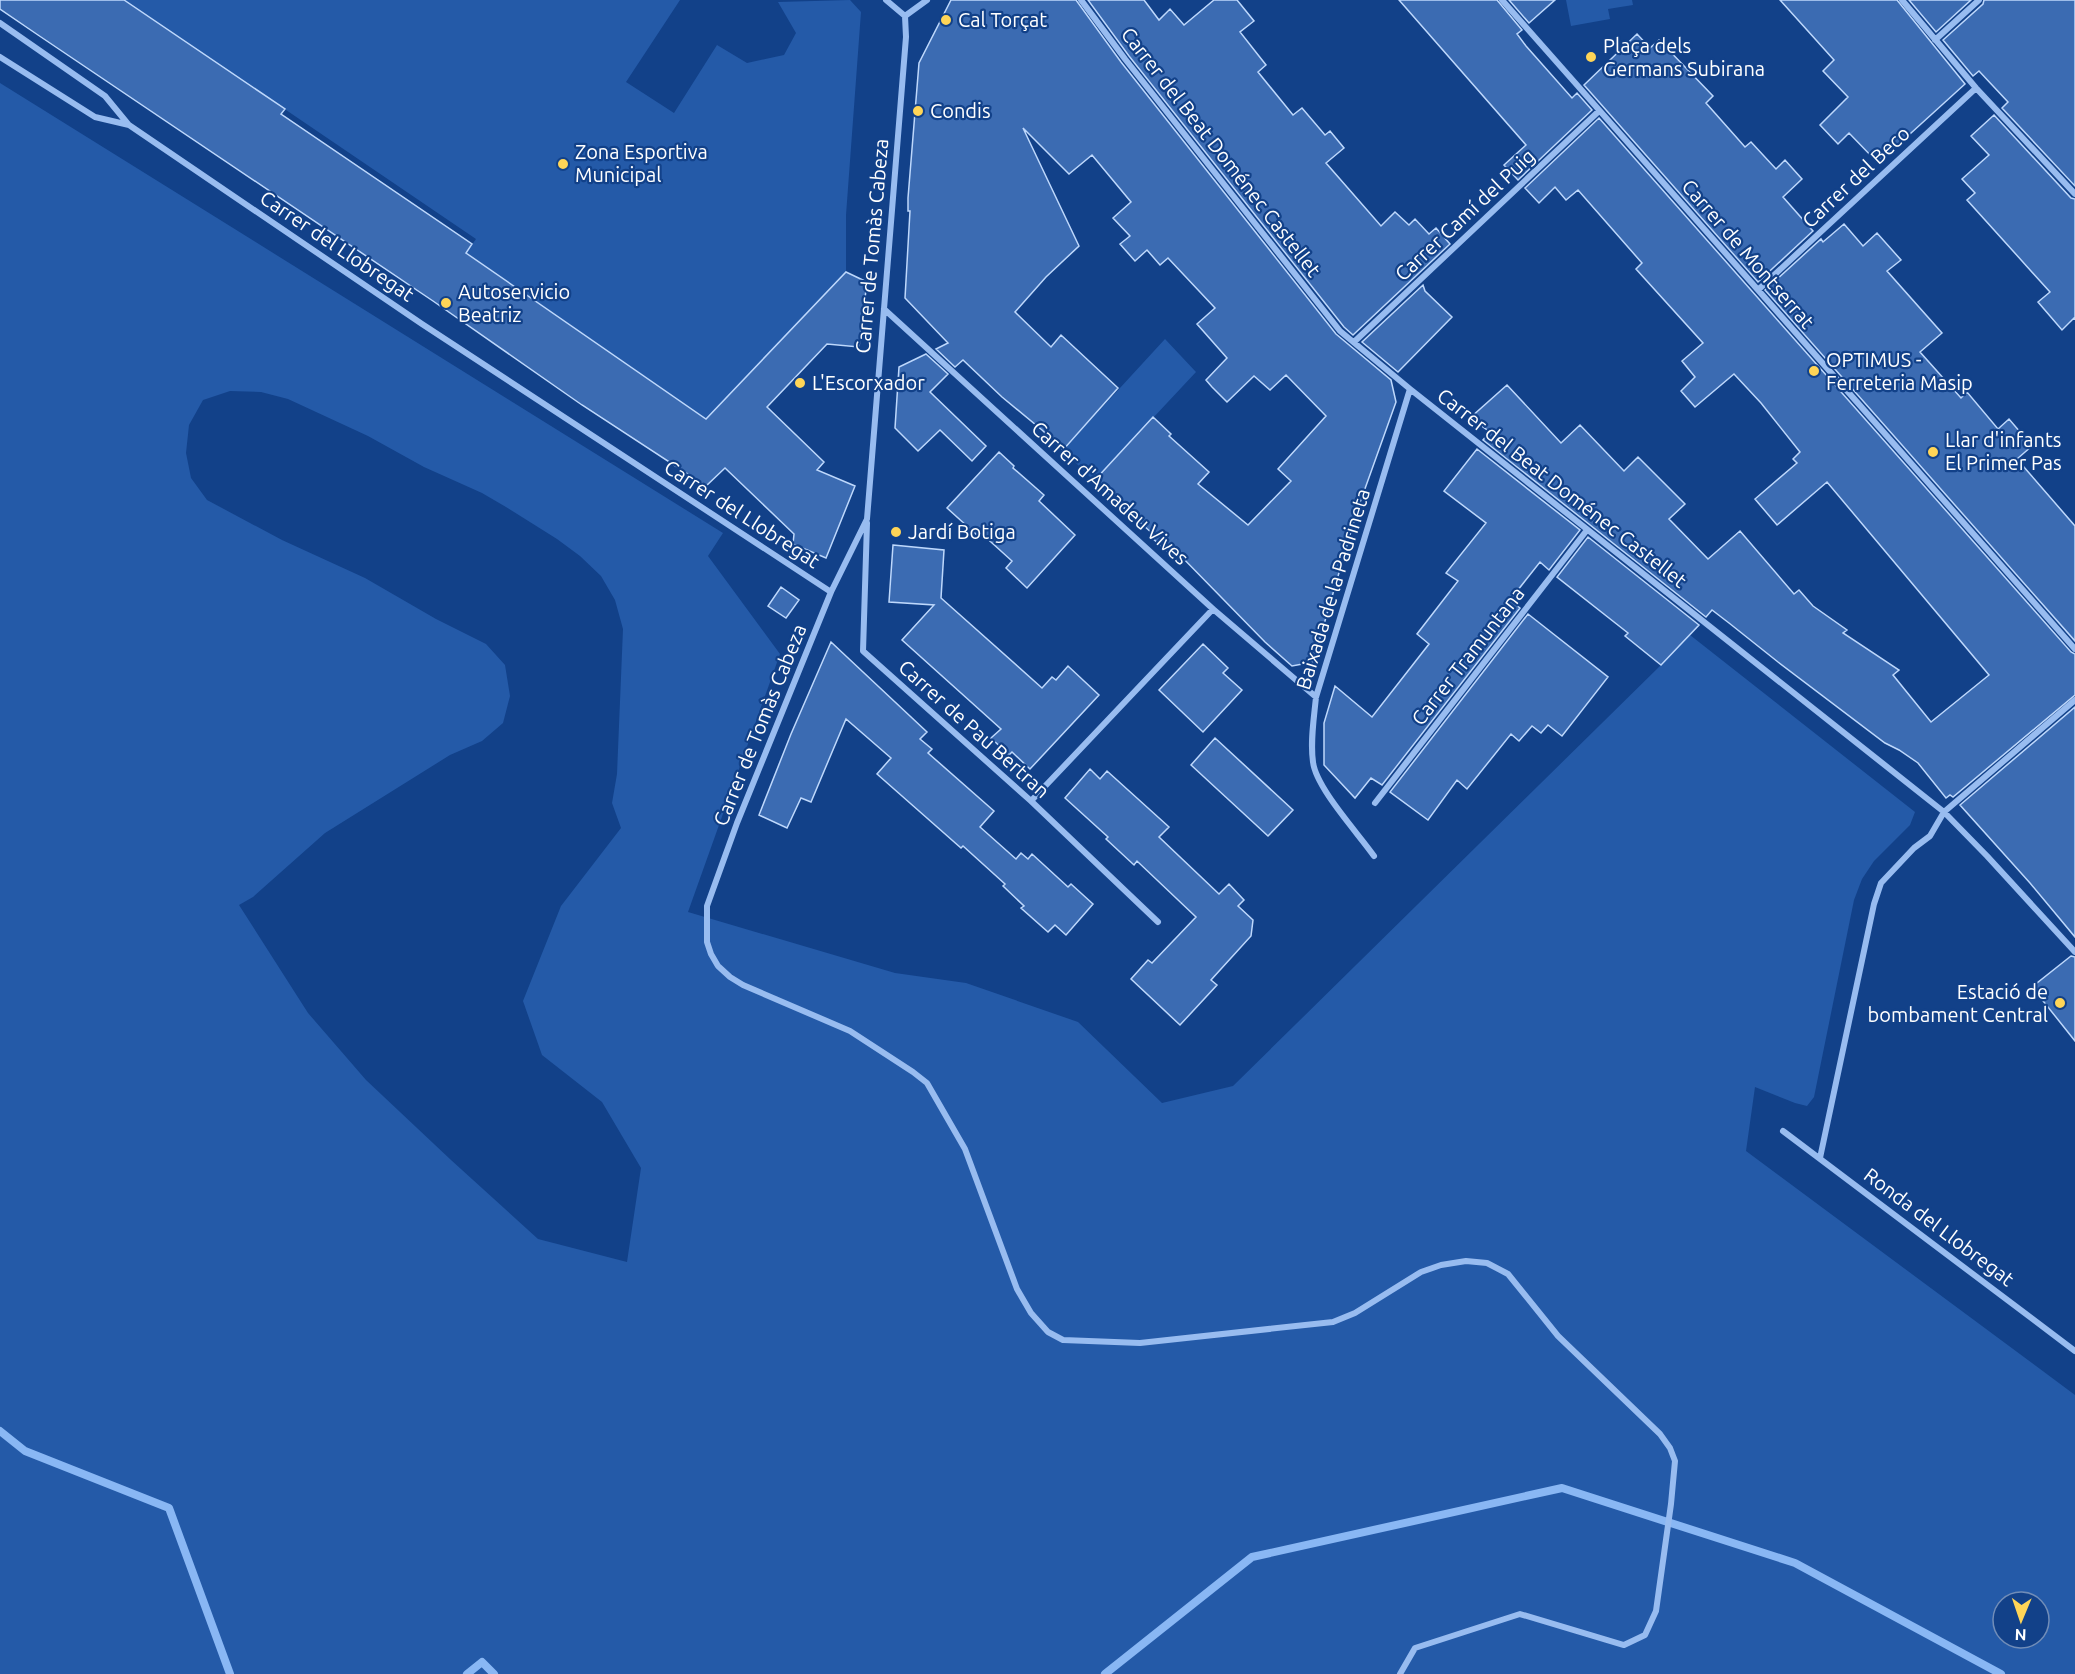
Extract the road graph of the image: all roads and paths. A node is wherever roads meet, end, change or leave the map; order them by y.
1 (886, 0) edge
2 (927, 0) edge
3 (1081, 0) edge
4 (1502, 0) edge
5 (1902, 0) edge
6 (1979, 0) edge
7 (904, 16) junction
8 (0, 24) edge
9 (1935, 40) junction
10 (0, 57) edge
11 (1976, 88) junction
12 (1599, 111) junction
13 (129, 125) junction
14 (2075, 194) edge
15 (1758, 290) junction
16 (884, 309) junction
17 (1354, 342) junction
18 (1410, 389) junction
19 (867, 519) junction
20 (1587, 530) junction
21 (831, 592) junction
22 (1213, 609) junction
23 (2075, 649) edge
24 (1316, 697) junction
25 (2075, 700) edge
26 (1031, 801) junction
27 (1375, 803) dead end
28 (1944, 812) junction
29 (1374, 855) dead end
30 (1158, 922) dead end
31 (2075, 952) edge
32 (1784, 1131) dead end
33 (1820, 1158) junction
34 (2075, 1351) edge
35 (1400, 1674) edge

1 - 7 street
2 - 7 street
3 - 17 street, Carrer del Beat Doménec Castellet
4 - 12 street, Carrer de Montserrat
5 - 9 street
6 - 9 street
7 - 16 street, Carrer de Tomàs Cabeza
8 - 13 street
9 - 11 street
10 - 13 street, Carrer del Llobregat
11 - 14 street
11 - 15 street, Carrer del Beco
12 - 15 street, Carrer de Montserrat
12 - 17 street, Carrer Camí del Puig
13 - 21 street, Carrer del Llobregat
15 - 23 street, Carrer de Montserrat
16 - 19 street, Carrer de Tomàs Cabeza
16 - 22 street, Carrer d'Amadeu Vives
17 - 18 street, Carrer del Beat Doménec Castellet
18 - 20 street, Carrer del Beat Doménec Castellet
18 - 24 street, Baixada de la Padrineta
19 - 21 street, Carrer de Tomàs Cabeza
19 - 26 street, Carrer de Pau Bertran
20 - 27 street, Carrer Tramuntana
20 - 28 street, Carrer del Beat Doménec Castellet
21 - 35 street, Carrer de Tomàs Cabeza
22 - 24 street, Carrer d'Amadeu Vives
22 - 26 street
24 - 29 street, Baixada de la Padrineta
25 - 28 street
26 - 30 street, Carrer de Pau Bertran
28 - 31 street, Carrer del Beat Doménec Castellet
28 - 33 street
32 - 33 street, Ronda del Llobregat
33 - 34 street, Ronda del Llobregat

